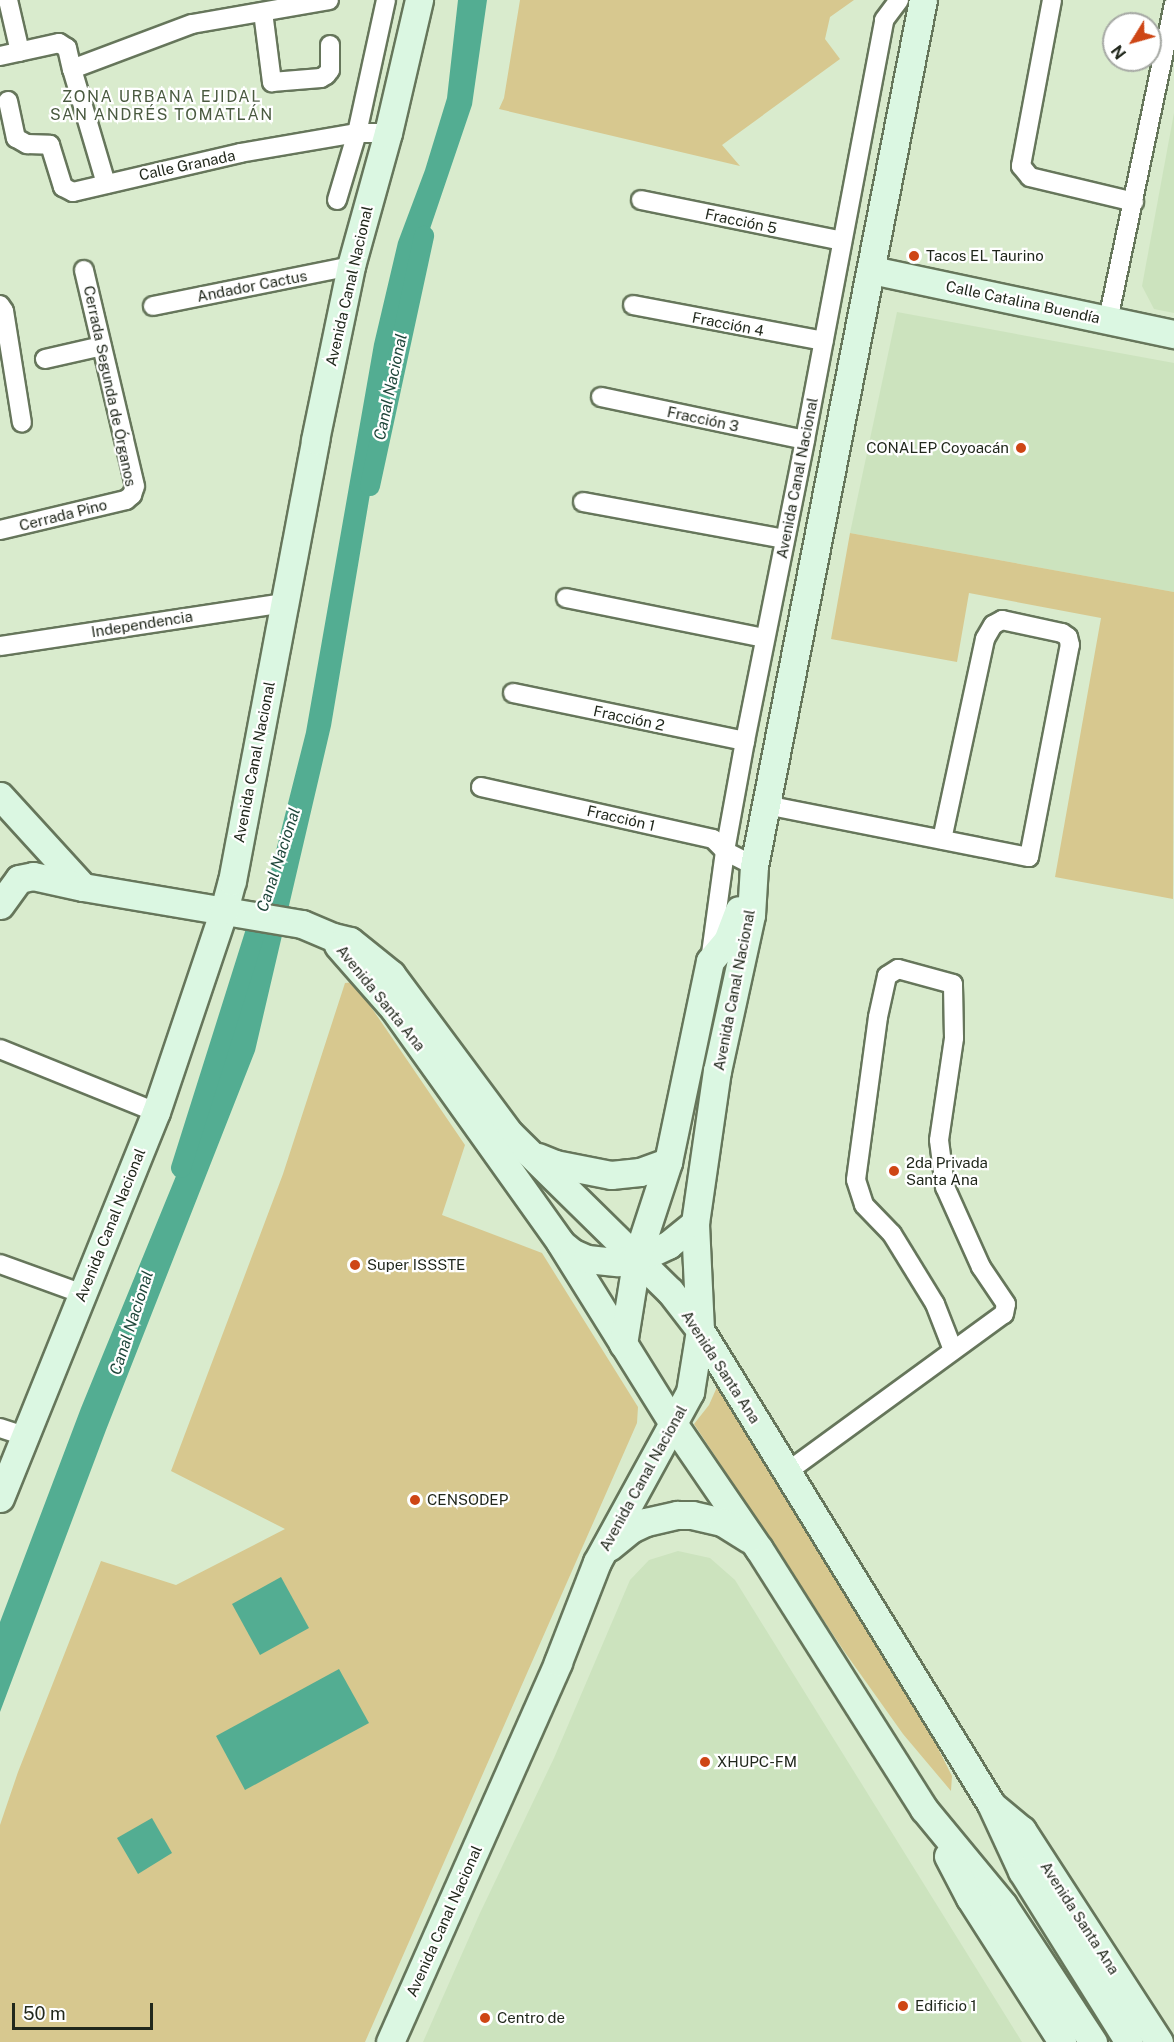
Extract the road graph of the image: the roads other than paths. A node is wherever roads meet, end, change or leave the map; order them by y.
1 (8, 0) edge
2 (329, 0) edge
3 (386, 0) edge
4 (419, 0) edge
5 (899, 0) edge
6 (922, 0) edge
7 (1052, 0) edge
8 (284, 4) edge
9 (1174, 4) edge
10 (263, 12) junction
11 (330, 45) dead end
12 (11, 54) edge
13 (72, 69) junction
14 (8, 101) dead end
15 (357, 133) junction
16 (388, 133) junction
17 (106, 184) junction
18 (337, 200) dead end
19 (641, 200) dead end
20 (1134, 202) junction
21 (842, 241) junction
22 (351, 266) junction
23 (84, 270) dead end
24 (872, 270) junction
25 (0, 305) edge
26 (633, 305) dead end
27 (153, 306) dead end
28 (1108, 320) junction
29 (1174, 334) edge
30 (824, 341) junction
31 (102, 346) junction
32 (45, 359) dead end
33 (601, 397) dead end
34 (22, 423) dead end
35 (805, 440) junction
36 (126, 500) joint
37 (583, 502) dead end
38 (0, 530) edge
39 (785, 539) junction
40 (566, 598) dead end
41 (284, 603) junction
42 (764, 638) junction
43 (0, 646) edge
44 (513, 693) dead end
45 (744, 741) junction
46 (480, 787) dead end
47 (0, 796) edge
48 (766, 805) junction
49 (942, 839) junction
50 (725, 851) junction
51 (753, 872) junction
52 (83, 887) junction
53 (0, 905) edge
54 (232, 912) junction
55 (333, 937) junction
56 (710, 961) junction
57 (0, 1048) edge
58 (156, 1112) junction
59 (529, 1153) junction
60 (668, 1162) junction
61 (695, 1223) junction
62 (560, 1242) junction
63 (637, 1257) junction
64 (0, 1264) edge
65 (83, 1294) junction
66 (700, 1330) junction
67 (623, 1344) junction
68 (953, 1350) junction
69 (672, 1422) junction
70 (12, 1432) edge
71 (787, 1472) junction
72 (0, 1498) edge
73 (759, 1549) junction
74 (597, 1562) junction
75 (991, 1804) junction
76 (924, 1809) junction
77 (390, 2042) edge
78 (1062, 2042) edge
79 (1093, 2042) edge
80 (1129, 2042) edge
81 (1159, 2042) edge

1 - 12 street
2 - 8 street
3 - 15 street
4 - 16 street, Avenida Canal Nacional
5 - 21 street, Avenida Canal Nacional
6 - 24 street, Avenida Canal Nacional
7 - 20 street
8 - 10 street
9 - 20 street
10 - 11 street
10 - 13 street
12 - 13 street
13 - 17 street
14 - 17 street, Calle Granada
15 - 16 street, Calle Granada
15 - 17 street, Calle Granada
15 - 18 street
16 - 22 street, Avenida Canal Nacional
19 - 21 street, Fracción 5
20 - 28 street
21 - 30 street, Avenida Canal Nacional
22 - 27 street, Andador Cactus
22 - 41 street, Avenida Canal Nacional
23 - 31 street, Cerrada Segunda de Órganos
24 - 28 street, Calle Catalina Buendía
24 - 48 street, Avenida Canal Nacional
25 - 34 street
26 - 30 street, Fracción 4
28 - 29 street, Calle Catalina Buendía
30 - 35 street, Avenida Canal Nacional
31 - 32 street
31 - 36 street, Cerrada Segunda de Órganos
33 - 35 street, Fracción 3
35 - 39 street, Avenida Canal Nacional
36 - 38 street, Cerrada Pino
37 - 39 street
39 - 42 street, Avenida Canal Nacional
40 - 42 street
41 - 43 street, Independencia
41 - 54 street, Avenida Canal Nacional
42 - 45 street, Avenida Canal Nacional
44 - 45 street, Fracción 2
45 - 50 street, Avenida Canal Nacional
46 - 50 street, Fracción 1
47 - 52 street
48 - 49 street
48 - 51 street, Avenida Canal Nacional
49 - 49 street
50 - 51 street, Fracción 1
50 - 56 street, Avenida Canal Nacional
51 - 56 street, Avenida Canal Nacional
51 - 61 street, Avenida Canal Nacional
52 - 53 street, Avenida Santa Ana
52 - 54 street, Avenida Santa Ana
54 - 55 street, Avenida Santa Ana
54 - 58 street, Avenida Canal Nacional
55 - 59 street, Avenida Santa Ana
55 - 62 street, Avenida Santa Ana
56 - 60 street, Avenida Canal Nacional
57 - 58 street
58 - 65 street, Avenida Canal Nacional
59 - 60 street
59 - 63 street, Avenida Santa Ana
60 - 63 street, Avenida Canal Nacional
61 - 63 street
61 - 66 street, Avenida Canal Nacional
62 - 63 street
62 - 67 street, Avenida Santa Ana
63 - 66 street, Avenida Santa Ana
63 - 67 street, Avenida Canal Nacional
64 - 65 street
65 - 70 street, Avenida Canal Nacional
66 - 69 street, Avenida Canal Nacional
66 - 71 street, Avenida Santa Ana
67 - 69 street, Avenida Santa Ana
68 - 68 street
68 - 71 street
69 - 73 street, Avenida Santa Ana
69 - 74 street, Avenida Canal Nacional
70 - 72 street, Avenida Canal Nacional
71 - 75 street, Avenida Santa Ana
73 - 74 street
73 - 76 street, Avenida Santa Ana
74 - 77 street, Avenida Canal Nacional
75 - 80 street, Avenida Santa Ana
75 - 81 street, Avenida Santa Ana
76 - 78 street, Avenida Santa Ana
76 - 79 street, Avenida Santa Ana

